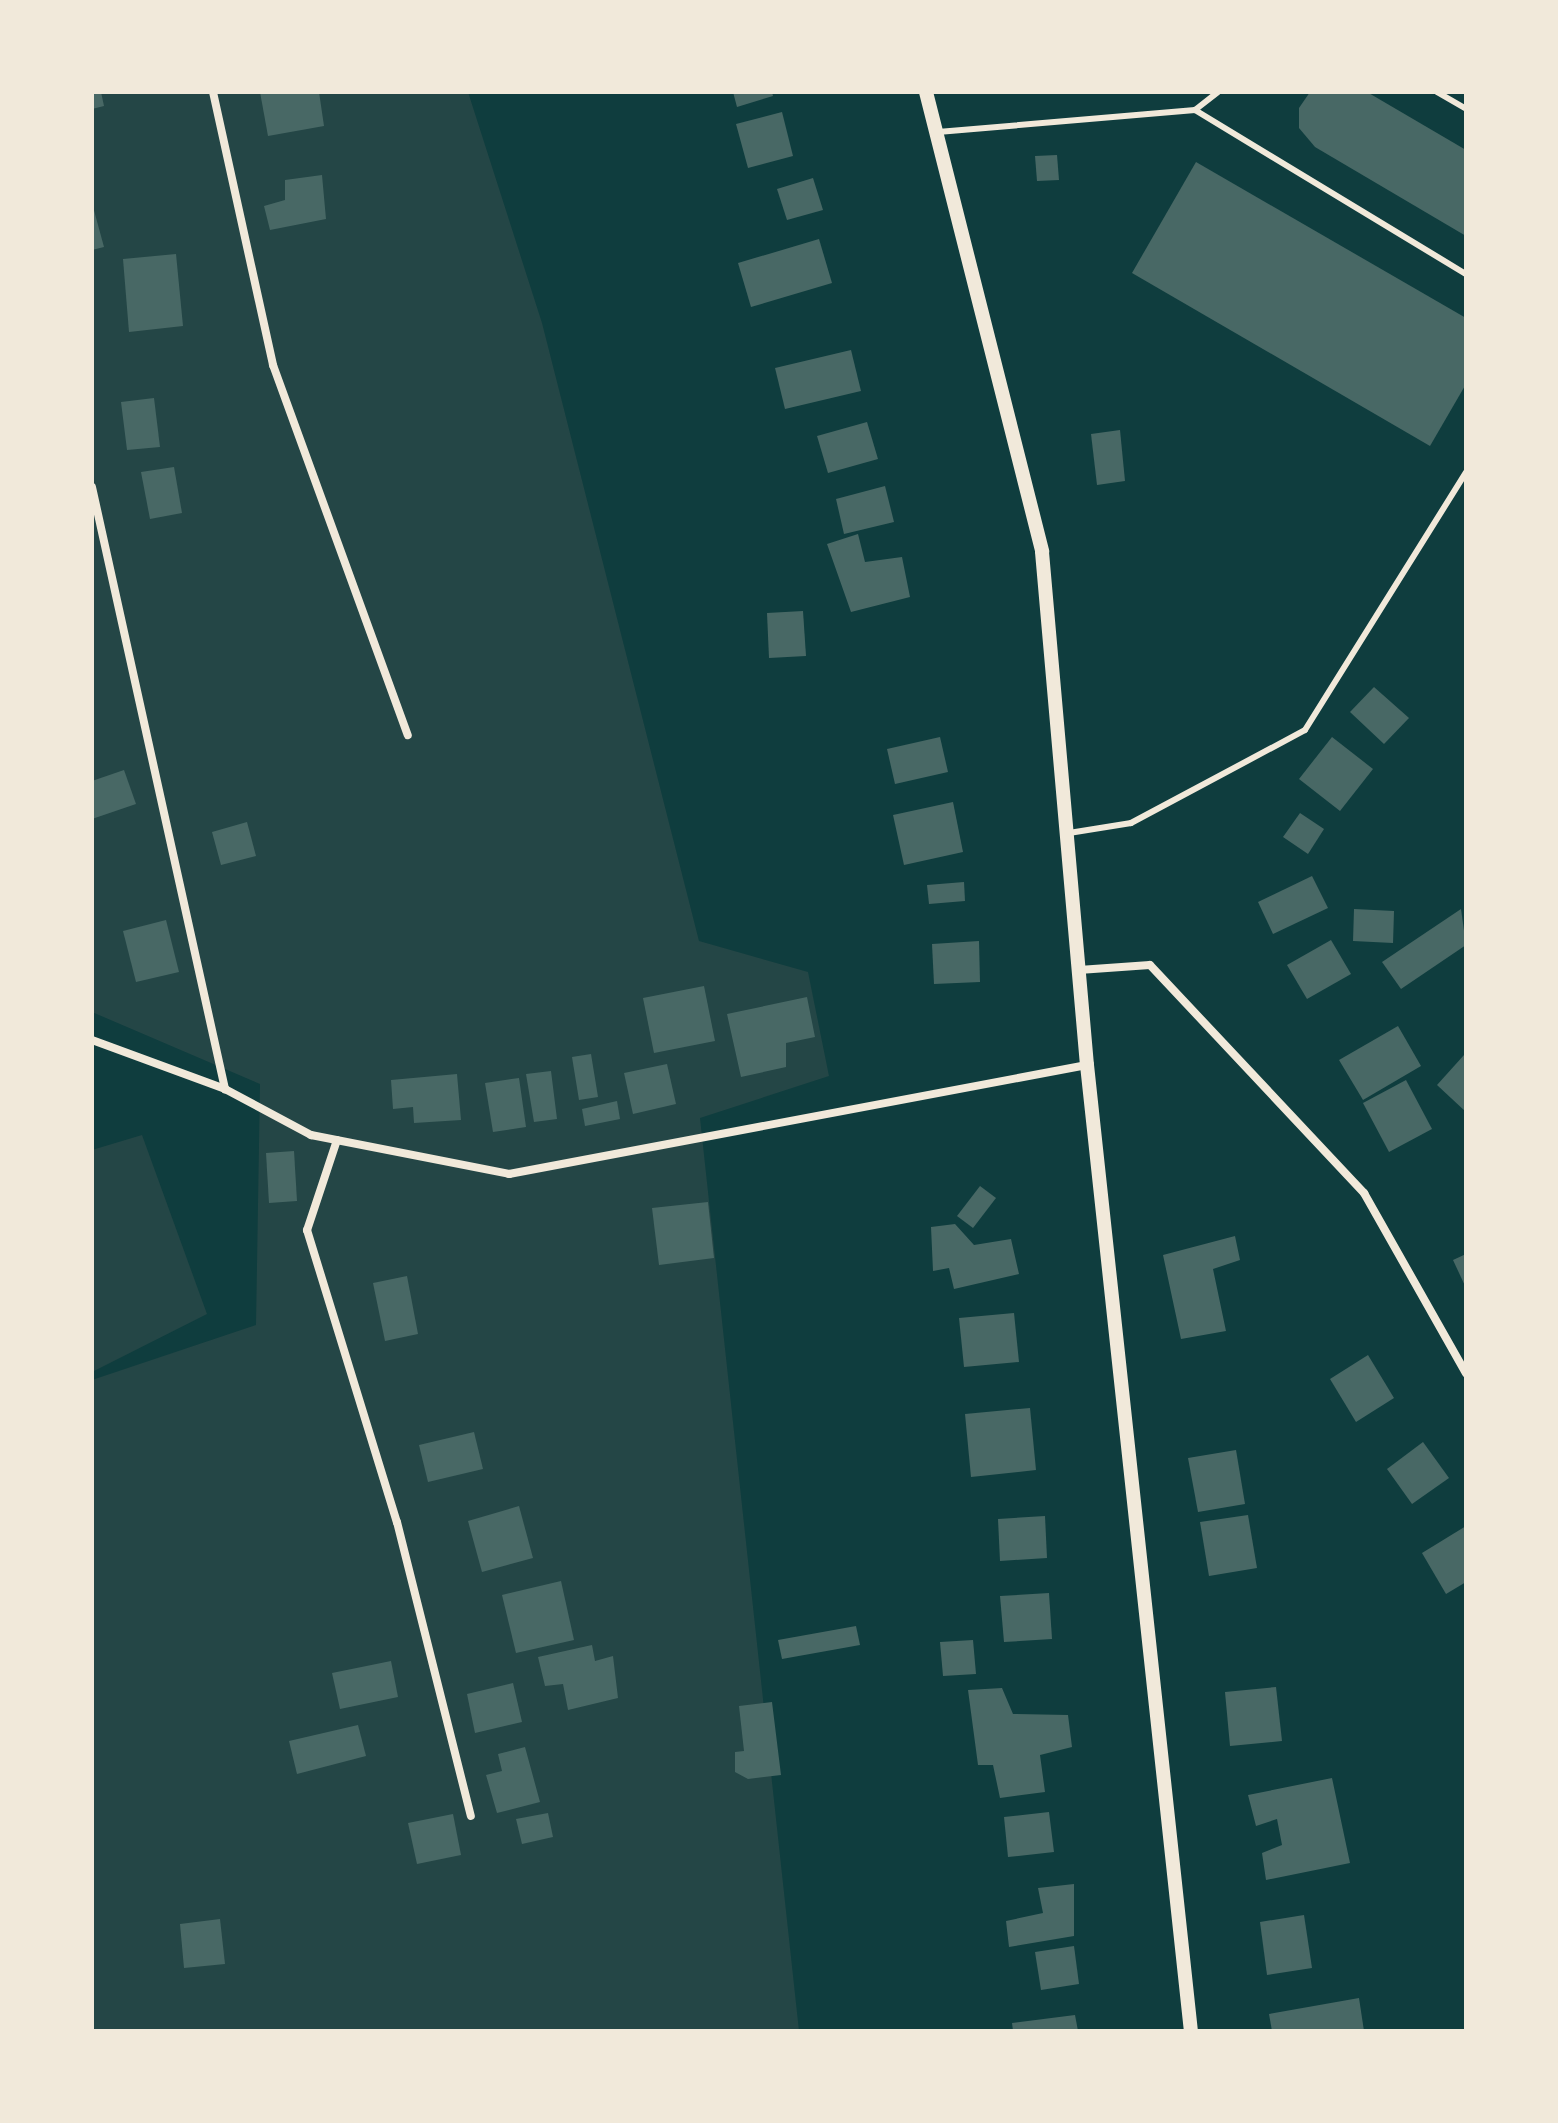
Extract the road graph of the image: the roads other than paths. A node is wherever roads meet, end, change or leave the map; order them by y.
1 (213, 92) edge
2 (926, 92) edge
3 (1218, 92) edge
4 (1437, 92) edge
5 (1466, 109) edge
6 (1195, 110) junction
7 (938, 132) junction
8 (1466, 274) edge
9 (1466, 472) edge
10 (92, 487) edge
11 (408, 735) dead end
12 (1069, 833) junction
13 (1079, 970) junction
14 (92, 1040) edge
15 (1087, 1065) junction
16 (225, 1089) junction
17 (337, 1140) junction
18 (1466, 1373) edge
19 (471, 1816) dead end
20 (1191, 2031) edge

1 - 11 street
2 - 7 street
3 - 6 lane
4 - 5 lane
6 - 7 lane
6 - 8 lane
7 - 12 street
9 - 12 lane
10 - 16 street
12 - 13 street
13 - 15 street
13 - 18 street
14 - 16 street
15 - 17 street
15 - 20 street
16 - 17 street
17 - 19 street

